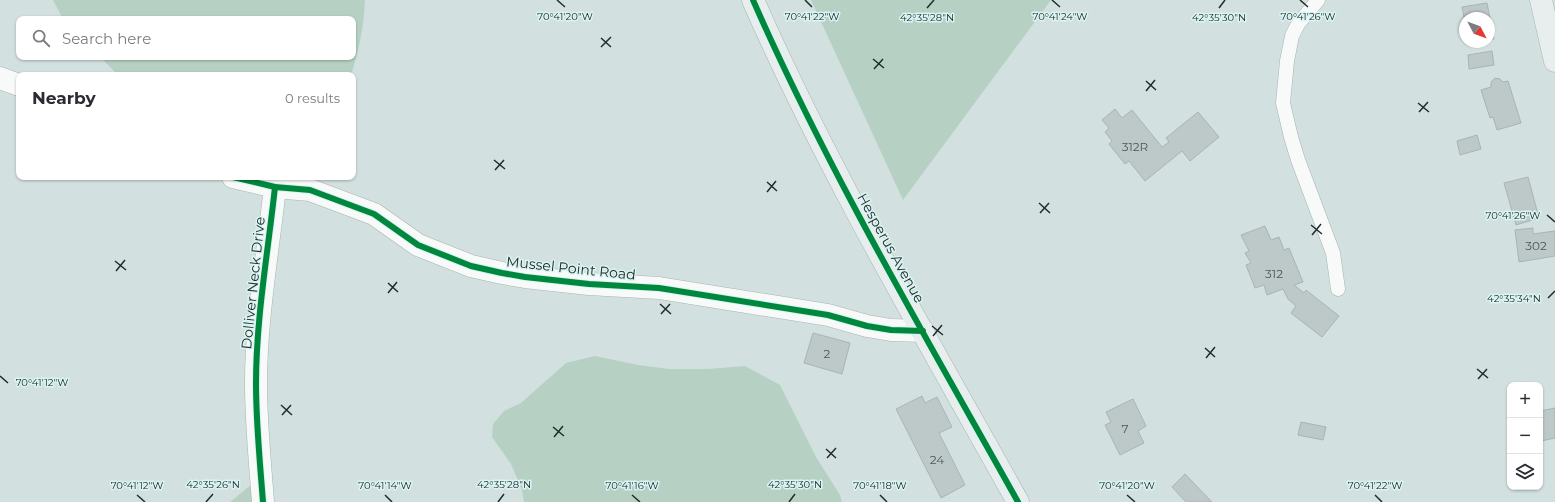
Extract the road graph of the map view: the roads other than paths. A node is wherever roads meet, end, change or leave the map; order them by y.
1 (753, 0) edge
2 (1318, 0) edge
3 (1541, 0) edge
4 (1555, 61) edge
5 (0, 78) edge
6 (16, 84) edge
7 (246, 180) edge
8 (275, 187) junction
9 (1338, 289) dead end
10 (923, 331) junction
11 (264, 502) edge
12 (1018, 502) edge

1 - 10 street, Hesperus Avenue
2 - 9 lane
3 - 4 street
5 - 6 street
7 - 8 street, Mussel Point Road
8 - 10 street, Mussel Point Road
8 - 11 street, Dolliver Neck Drive
10 - 12 street, Hesperus Avenue

